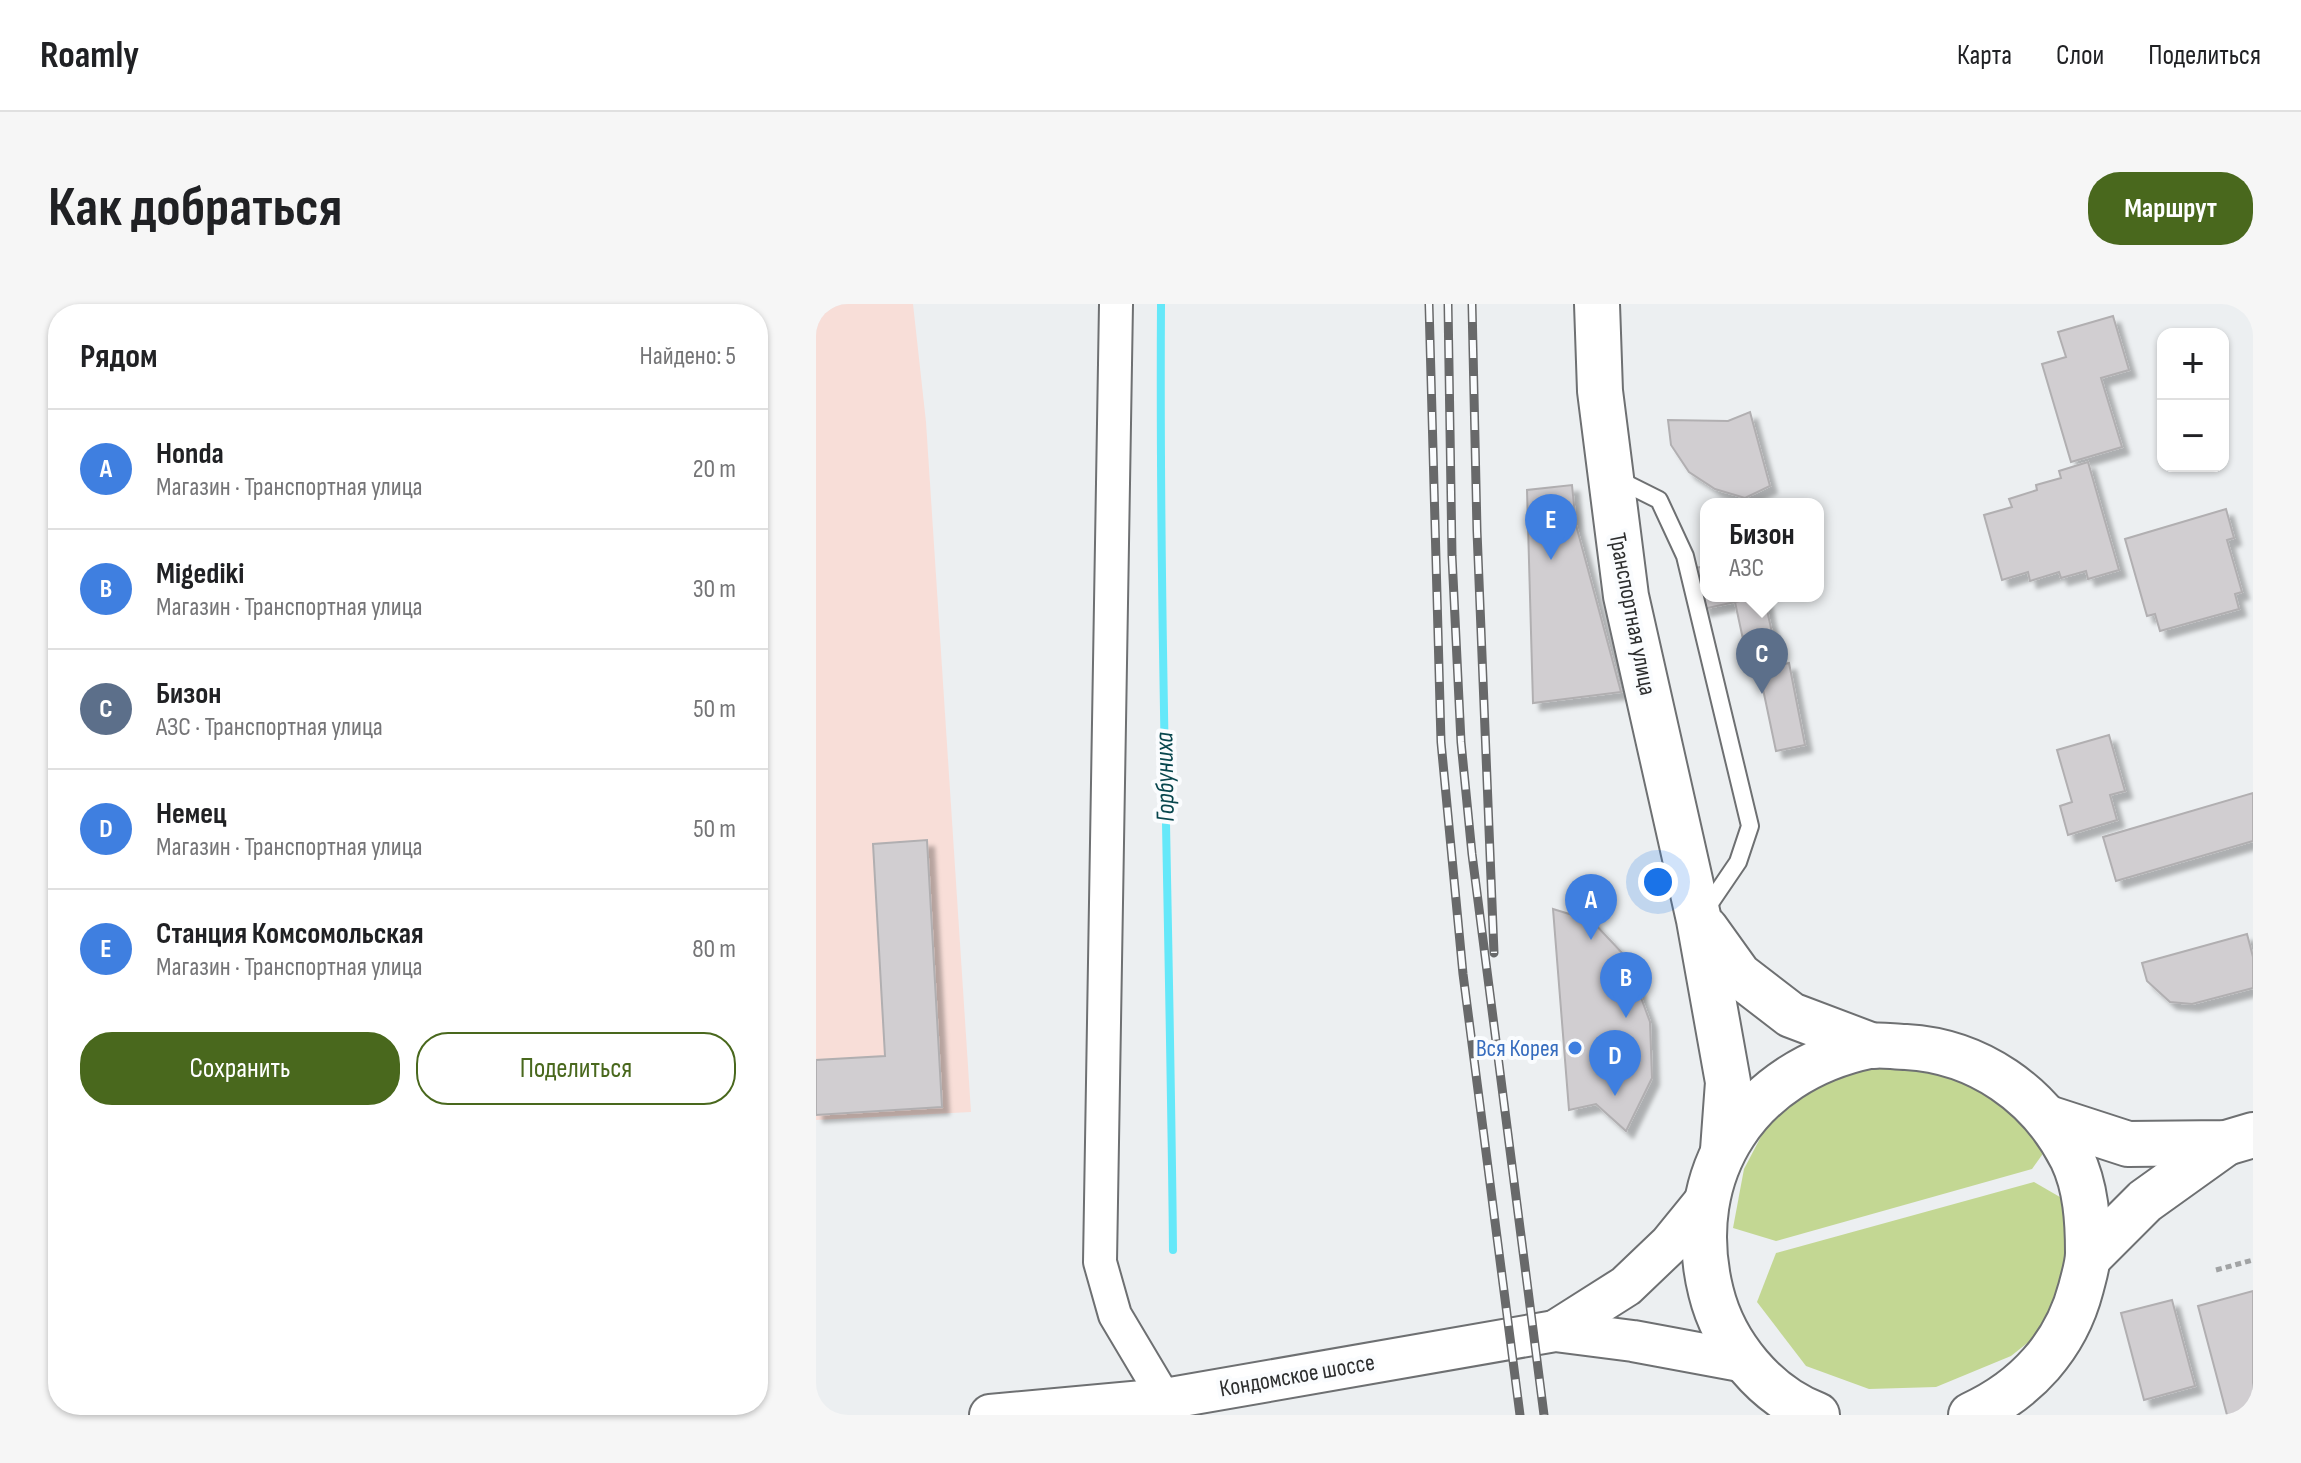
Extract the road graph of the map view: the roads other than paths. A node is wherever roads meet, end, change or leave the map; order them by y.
1 (1116, 304) edge
2 (1597, 304) edge
3 (1608, 474) junction
4 (1699, 920) junction
5 (1873, 1046) junction
6 (2048, 1118) junction
7 (2239, 1139) edge
8 (1723, 1150) junction
9 (1705, 1201) junction
10 (2088, 1258) junction
11 (1555, 1331) junction
12 (1746, 1362) junction
13 (1165, 1399) junction
14 (1809, 1413) edge
15 (990, 1415) edge
16 (1971, 1415) edge

1 - 13 street
2 - 3 main road, Транспортная улица
3 - 4 main road, Транспортная улица
3 - 4 lane
4 - 5 main road, Транспортная улица
4 - 8 main road, Транспортная улица
5 - 6 main road
5 - 8 main road
6 - 7 main road
6 - 10 main road
7 - 10 main road
8 - 9 main road
9 - 11 street, Кондомское шоссе
9 - 12 main road
10 - 16 main road
11 - 12 street, Кондомское шоссе
11 - 13 street, Кондомское шоссе
12 - 14 main road
13 - 15 street, Кондомское шоссе

